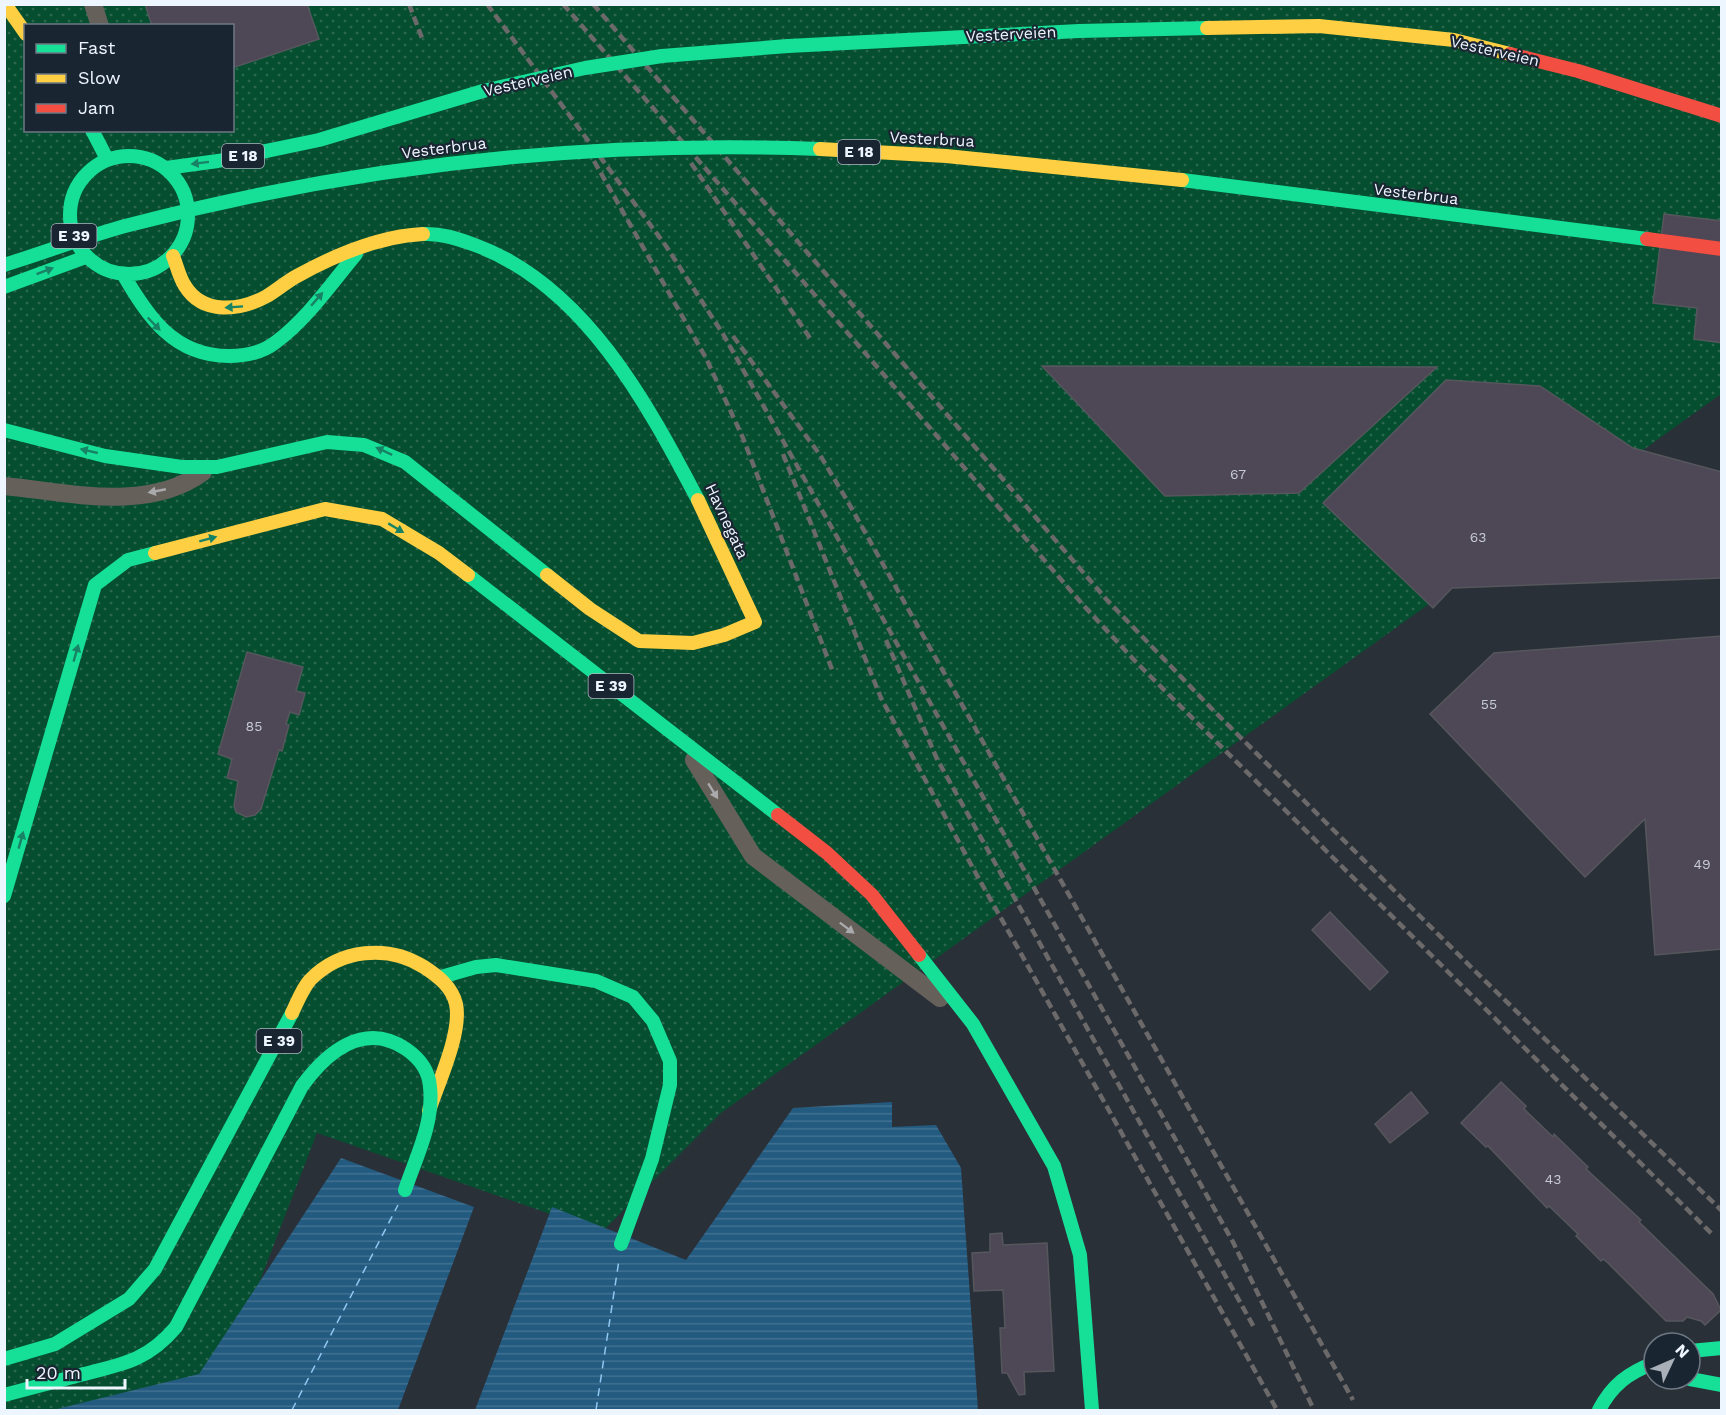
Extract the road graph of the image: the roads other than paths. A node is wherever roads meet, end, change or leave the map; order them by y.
1 (5, 4) edge
2 (93, 4) edge
3 (99, 24) edge
4 (24, 31) edge
5 (1722, 108) edge
6 (1705, 109) junction
7 (1722, 116) edge
8 (93, 132) edge
9 (114, 132) edge
10 (319, 140) junction
11 (107, 159) junction
12 (271, 165) dead end
13 (166, 168) junction
14 (233, 184) dead end
15 (189, 210) junction
16 (69, 220) junction
17 (362, 247) junction
18 (1722, 249) edge
19 (4, 253) edge
20 (173, 256) junction
21 (86, 257) junction
22 (4, 265) edge
23 (123, 274) junction
24 (4, 287) edge
25 (4, 430) edge
26 (209, 468) junction
27 (4, 486) edge
28 (682, 741) junction
29 (4, 897) edge
30 (441, 977) junction
31 (973, 1024) junction
32 (621, 1244) dead end
33 (1722, 1348) edge
34 (1702, 1350) edge
35 (4, 1359) edge
36 (1642, 1368) edge
37 (1639, 1369) junction
38 (1642, 1370) edge
39 (1702, 1381) edge
40 (1722, 1385) edge
41 (4, 1395) edge
42 (1092, 1410) edge
43 (1599, 1410) edge

1 - 4 main road
2 - 3 lane
5 - 6 main road, Vesterveien / E 18
6 - 7 main road, Vesterveien / E 18
6 - 10 main road, Vesterveien / E 18, bridge
8 - 11 main road
9 - 11 lane
10 - 12 main road, Vesterveien / E 18
10 -> 13 main road, Vesterveien / E 18
11 - 13 main road
11 - 16 main road, E 39
13 - 15 main road
14 - 15 main road, E 18
15 - 20 main road
16 - 19 main road, E 39
16 - 21 main road, E 39
17 -> 20 main road
23 -> 17 main road
17 -> 26 main road, Havnegata
18 - 22 main road, Vesterbrua / E 18, bridge
20 - 23 main road
21 - 23 main road, E 39
24 -> 21 main road, E 39
26 -> 25 main road
26 -> 27 lane
29 -> 28 main road, E 39
28 - 31 main road, E 39
28 -> 31 lane
30 - 32 main road
30 - 35 main road, E 39
30 - 41 main road, E 39, bridge
31 - 42 main road, E 39
33 - 34 main road
36 - 37 main road
37 - 38 main road
37 - 43 main road
39 - 40 main road

